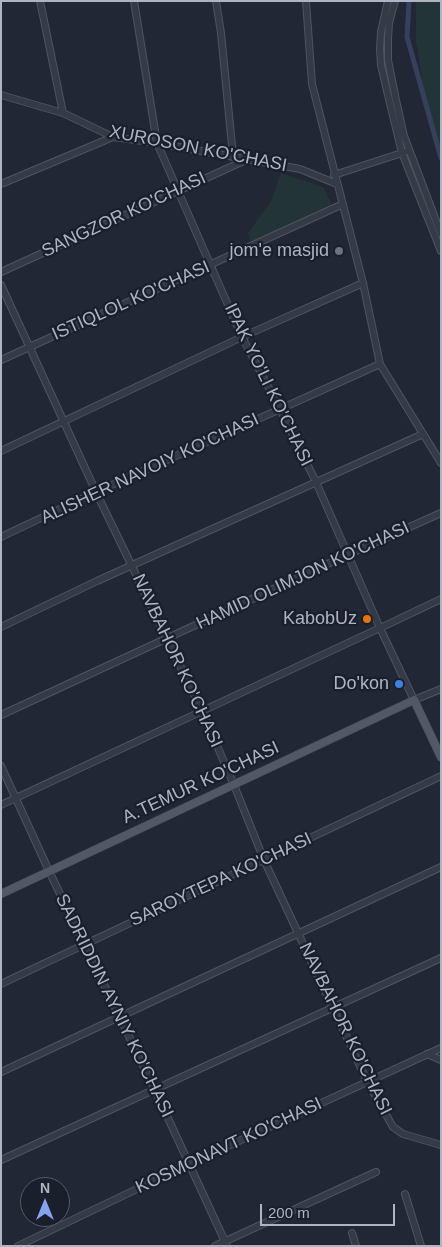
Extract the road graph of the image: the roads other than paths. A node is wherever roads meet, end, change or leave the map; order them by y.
1 (40, 1) edge
2 (134, 1) edge
3 (216, 1) edge
4 (306, 1) edge
5 (388, 1) edge
6 (395, 1) edge
7 (1, 95) edge
8 (63, 113) junction
9 (113, 137) junction
10 (157, 143) junction
11 (406, 152) junction
12 (233, 156) junction
13 (248, 159) junction
14 (334, 175) junction
15 (1, 184) edge
16 (337, 184) junction
17 (177, 190) junction
18 (343, 204) junction
19 (441, 234) edge
20 (441, 252) edge
21 (211, 265) junction
22 (1, 272) edge
23 (362, 283) junction
24 (1, 285) edge
25 (242, 338) junction
26 (30, 346) junction
27 (1, 360) edge
28 (380, 364) junction
29 (280, 410) junction
30 (64, 422) junction
31 (423, 434) junction
32 (1, 451) edge
33 (441, 463) edge
34 (316, 482) junction
35 (96, 492) junction
36 (441, 513) edge
37 (1, 537) edge
38 (347, 555) junction
39 (131, 565) junction
40 (441, 599) edge
41 (1, 627) edge
42 (380, 628) junction
43 (166, 639) junction
44 (441, 688) edge
45 (414, 700) junction
46 (202, 711) junction
47 (1, 715) edge
48 (441, 757) edge
49 (1, 766) edge
50 (441, 776) edge
51 (234, 785) junction
52 (16, 798) junction
53 (1, 804) edge
54 (264, 860) junction
55 (441, 867) edge
56 (50, 871) junction
57 (1, 894) edge
58 (298, 933) junction
59 (86, 945) junction
60 (441, 958) edge
61 (1, 984) edge
62 (334, 1008) junction
63 (120, 1017) junction
64 (441, 1048) edge
65 (427, 1054) junction
66 (441, 1060) edge
67 (1, 1072) edge
68 (367, 1081) junction
69 (155, 1090) junction
70 (441, 1145) edge
71 (1, 1160) edge
72 (189, 1164) junction
73 (376, 1172) dead end
74 (405, 1194) dead end
75 (352, 1234) dead end
76 (226, 1243) edge
77 (18, 1246) edge
78 (215, 1246) edge
79 (356, 1246) edge
80 (421, 1246) edge

1 - 8 street
2 - 10 street, IPAK YO'LI KO'CHASI
3 - 12 street
4 - 14 street
5 - 11 street
6 - 11 street
7 - 8 street, XUROSON KO'CHASI
8 - 9 street, XUROSON KO'CHASI
9 - 10 street, XUROSON KO'CHASI
9 - 15 street
10 - 12 street, XUROSON KO'CHASI
10 - 17 street, IPAK YO'LI KO'CHASI
11 - 14 street
11 - 19 street
11 - 20 street
12 - 13 street, XUROSON KO'CHASI
13 - 16 street, XUROSON KO'CHASI
13 - 17 street, SANGZOR KO'CHASI
14 - 16 street
16 - 18 street
17 - 21 street, IPAK YO'LI KO'CHASI
17 - 22 street, SANGZOR KO'CHASI
18 - 21 street, ISTIQLOL KO'CHASI
18 - 23 street
21 - 25 street, IPAK YO'LI KO'CHASI
21 - 26 street, ISTIQLOL KO'CHASI
23 - 25 street
23 - 28 street
24 - 26 street, NAVBAHOR KO'CHASI
25 - 29 street, IPAK YO'LI KO'CHASI
25 - 30 street
26 - 27 street, ISTIQLOL KO'CHASI
26 - 30 street, NAVBAHOR KO'CHASI
28 - 29 street, ALISHER NAVOIY KO'CHASI
28 - 31 street
29 - 34 street, IPAK YO'LI KO'CHASI
29 - 35 street, ALISHER NAVOIY KO'CHASI
30 - 32 street
30 - 35 street, NAVBAHOR KO'CHASI
31 - 33 street
31 - 34 street
34 - 38 street, IPAK YO'LI KO'CHASI
34 - 39 street
35 - 37 street, ALISHER NAVOIY KO'CHASI
35 - 39 street, NAVBAHOR KO'CHASI
36 - 38 street, HAMID OLIMJON KO'CHASI
38 - 42 street, IPAK YO'LI KO'CHASI
38 - 43 street, HAMID OLIMJON KO'CHASI
39 - 41 street
39 - 43 street, NAVBAHOR KO'CHASI
40 - 42 street
42 - 45 street, IPAK YO'LI KO'CHASI
42 - 46 street
43 - 46 street, NAVBAHOR KO'CHASI
43 - 47 street, HAMID OLIMJON KO'CHASI
44 - 45 street
45 - 48 main road
45 - 51 main road, A.TEMUR KO'CHASI
46 - 51 street, NAVBAHOR KO'CHASI
46 - 52 street
49 - 52 street, SADRIDDIN AYNIY KO'CHASI
50 - 54 street, SAROYTEPA KO'CHASI
51 - 54 street, NAVBAHOR KO'CHASI
51 - 56 main road, A.TEMUR KO'CHASI
52 - 53 street
52 - 56 street, SADRIDDIN AYNIY KO'CHASI
54 - 58 street, NAVBAHOR KO'CHASI
54 - 59 street, SAROYTEPA KO'CHASI
55 - 58 street
56 - 57 main road, A.TEMUR KO'CHASI
56 - 59 street, SADRIDDIN AYNIY KO'CHASI
58 - 62 street, NAVBAHOR KO'CHASI
58 - 63 street
59 - 61 street, SAROYTEPA KO'CHASI
59 - 63 street, SADRIDDIN AYNIY KO'CHASI
60 - 62 street
62 - 68 street, NAVBAHOR KO'CHASI
62 - 69 street
63 - 67 street
63 - 69 street, SADRIDDIN AYNIY KO'CHASI
64 - 65 street, KOSMONAVT KO'CHASI
65 - 66 street
65 - 68 street, KOSMONAVT KO'CHASI
68 - 70 street, NAVBAHOR KO'CHASI
68 - 72 street, KOSMONAVT KO'CHASI
69 - 71 street
69 - 72 street, SADRIDDIN AYNIY KO'CHASI
72 - 76 street, SADRIDDIN AYNIY KO'CHASI
72 - 77 street, KOSMONAVT KO'CHASI
73 - 76 street
74 - 80 street
75 - 79 street
76 - 78 street

